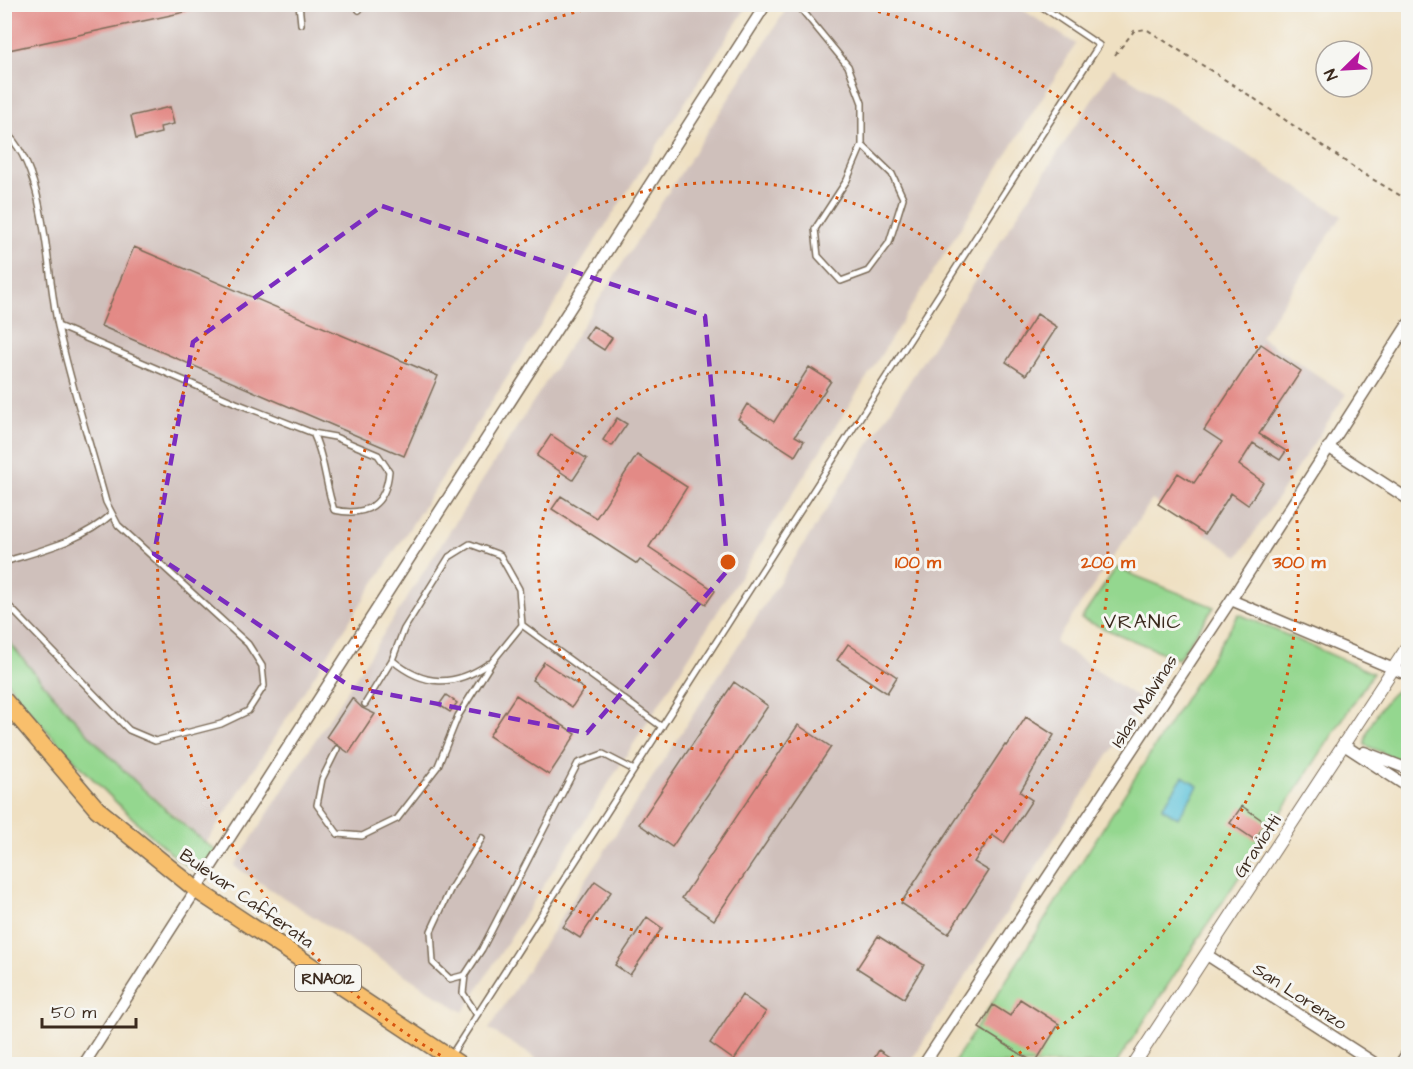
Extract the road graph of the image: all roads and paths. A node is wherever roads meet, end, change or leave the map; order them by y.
1 (299, 4) edge
2 (365, 4) edge
3 (766, 4) edge
4 (797, 4) edge
5 (1038, 4) edge
6 (359, 10) dead end
7 (301, 24) dead end
8 (1115, 55) dead end
9 (4, 131) edge
10 (862, 146) junction
11 (1408, 200) edge
12 (1408, 324) edge
13 (58, 326) junction
14 (313, 434) junction
15 (1328, 447) junction
16 (1408, 499) edge
17 (112, 513) junction
18 (4, 562) edge
19 (1231, 600) junction
20 (4, 601) edge
21 (522, 625) junction
22 (1408, 646) edge
23 (392, 660) junction
24 (492, 662) junction
25 (1394, 669) junction
26 (1408, 675) edge
27 (365, 704) dead end
28 (8, 705) edge
29 (662, 727) junction
30 (1344, 745) junction
31 (337, 749) dead end
32 (1408, 769) edge
33 (634, 770) junction
34 (1408, 787) edge
35 (482, 838) dead end
36 (198, 891) junction
37 (1207, 955) junction
38 (465, 975) junction
39 (477, 1015) junction
40 (1408, 1052) edge
41 (454, 1061) edge
42 (84, 1065) edge
43 (924, 1065) edge
44 (1134, 1065) edge
45 (1376, 1065) edge
46 (1400, 1065) edge

1 - 7 lane
2 - 6 lane
3 - 36 street
4 - 10 lane
5 - 29 lane
8 - 11 path
9 - 13 lane
10 - 10 lane
12 - 15 street, Islas Malvinas
13 - 14 lane
13 - 17 lane
14 - 14 lane
15 - 16 street
15 - 19 street, Islas Malvinas
17 - 18 lane
17 - 20 lane
19 - 25 street
19 - 43 street, Islas Malvinas
21 - 23 lane
21 - 24 lane
21 - 29 lane
22 - 25 street, Graviotti
23 - 24 lane
23 - 27 lane
24 - 31 lane
25 - 26 street
25 - 30 street, Graviotti
28 - 36 highway, Bulevar Cafferata / RNA012
29 - 33 lane
30 - 32 street
30 - 34 street
30 - 37 street, Graviotti
33 - 38 lane
33 - 39 lane
35 - 38 lane
36 - 41 highway, Bulevar Cafferata / RNA012
36 - 42 street
37 - 44 street, Graviotti
37 - 45 street, San Lorenzo
38 - 39 lane
39 - 41 lane
40 - 46 street

